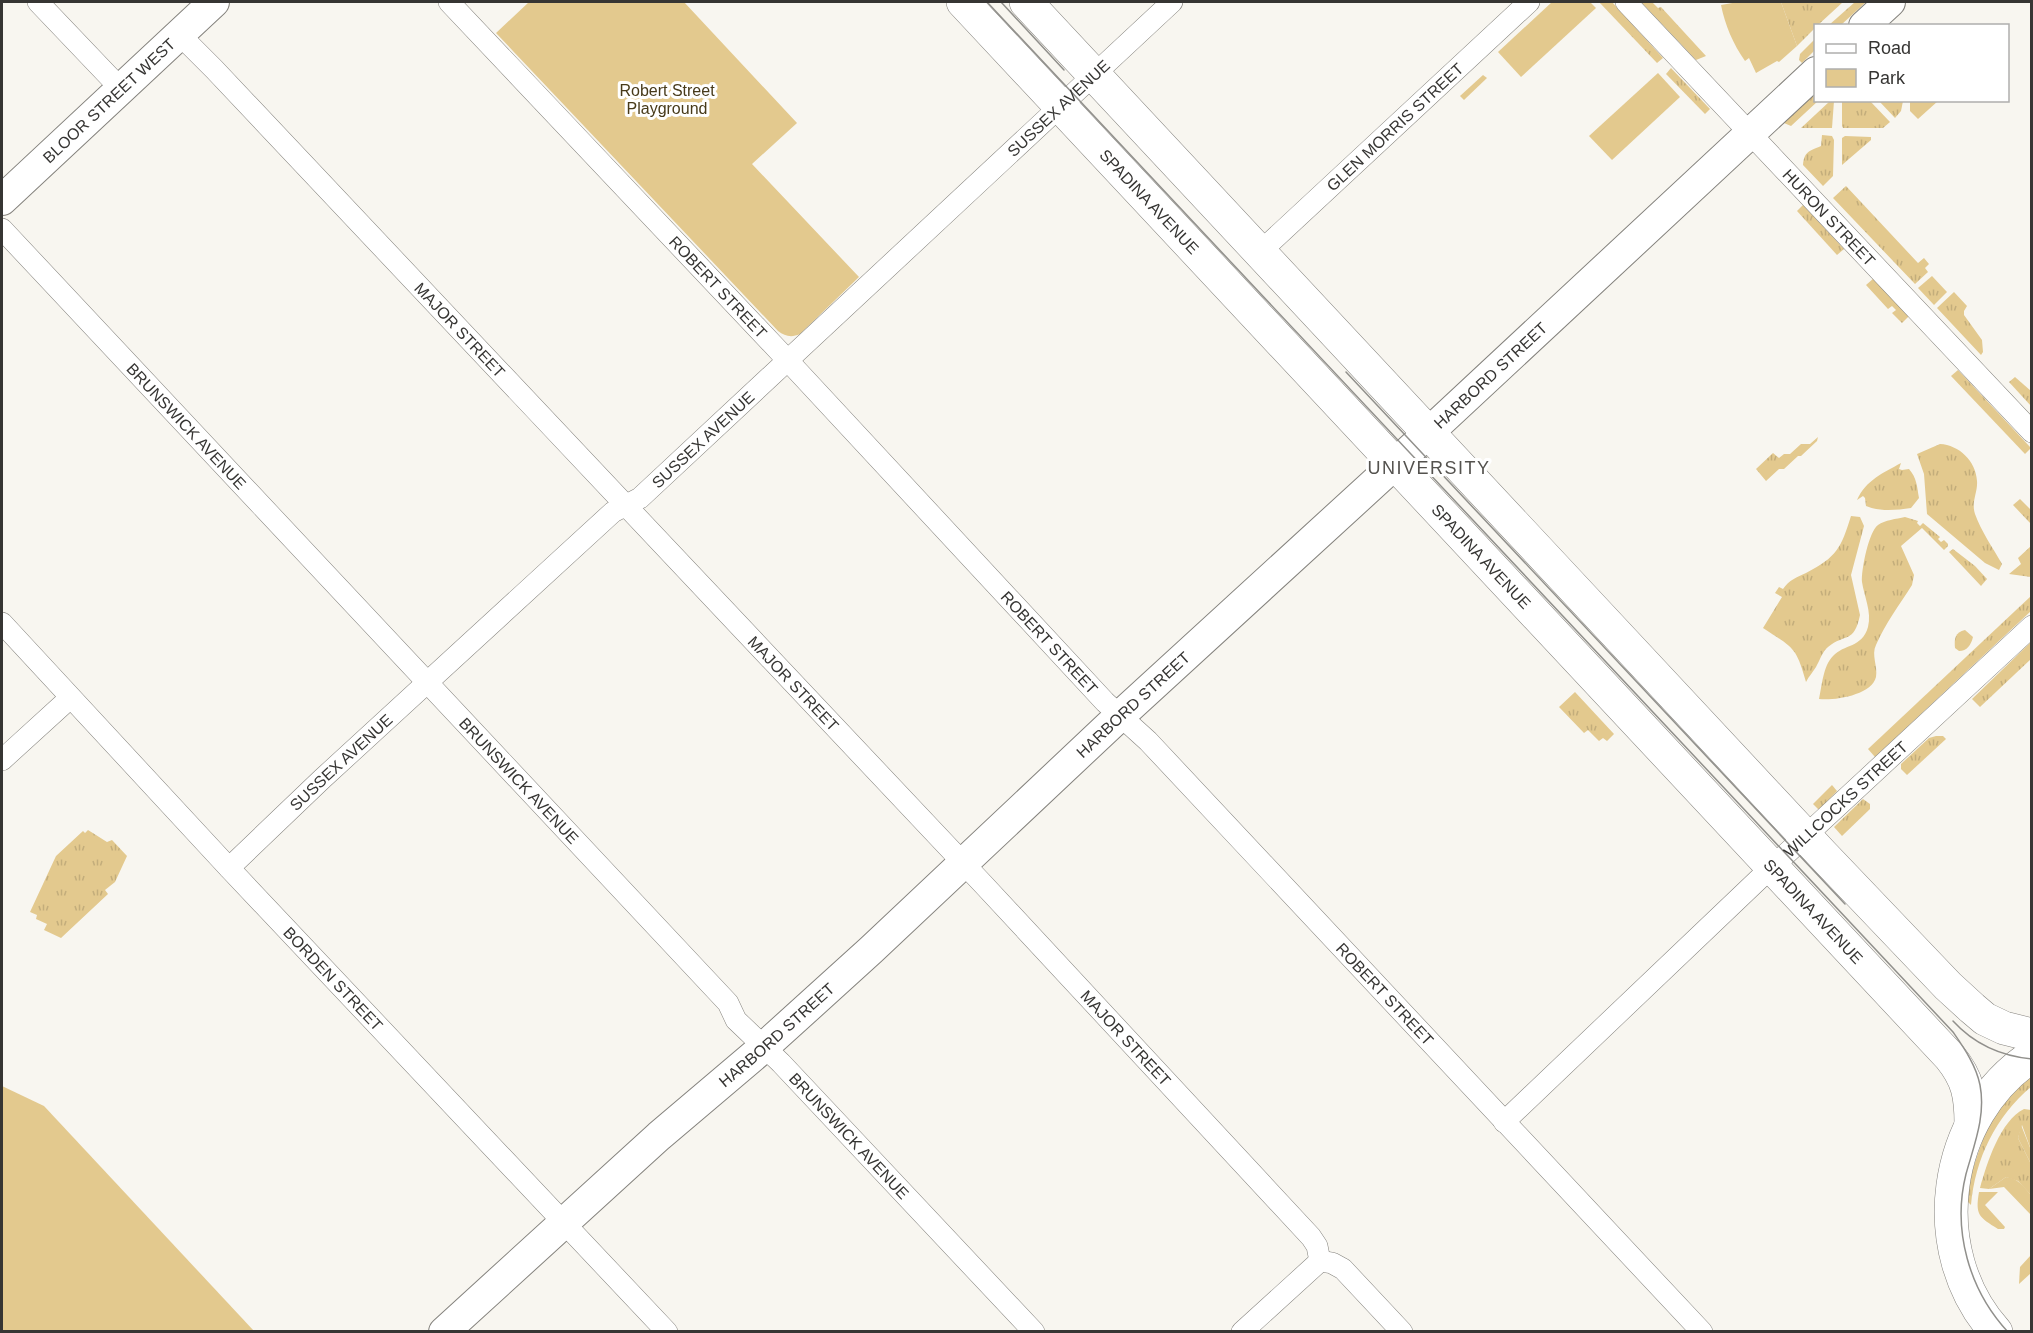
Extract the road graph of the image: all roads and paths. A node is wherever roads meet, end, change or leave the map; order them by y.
1 (38, 2) edge
2 (214, 2) edge
3 (449, 2) edge
4 (963, 2) edge
5 (1026, 2) edge
6 (1172, 2) edge
7 (1529, 2) edge
8 (1626, 2) edge
9 (1890, 2) edge
10 (1866, 24) edge
11 (179, 34) junction
12 (1814, 73) edge
13 (1094, 74) junction
14 (121, 89) junction
15 (1061, 105) junction
16 (1751, 133) junction
17 (2, 200) edge
18 (2, 230) edge
19 (1260, 252) junction
20 (788, 360) junction
21 (1429, 432) junction
22 (2031, 432) edge
23 (1394, 464) junction
24 (627, 506) junction
25 (2, 623) edge
26 (2031, 626) edge
27 (428, 682) junction
28 (70, 698) junction
29 (1120, 716) junction
30 (2, 760) edge
31 (1806, 836) junction
32 (964, 864) junction
33 (1772, 867) junction
34 (229, 868) junction
35 (2031, 1035) edge
36 (764, 1047) junction
37 (2031, 1056) edge
38 (1504, 1122) junction
39 (1971, 1124) junction
40 (564, 1223) junction
41 (1320, 1261) junction
42 (452, 1329) edge
43 (667, 1332) edge
44 (1034, 1332) edge
45 (1242, 1332) edge
46 (1402, 1332) edge
47 (1702, 1332) edge
48 (1996, 1332) edge

1 - 14 street
2 - 11 main road, BLOOR STREET WEST
3 - 20 street, ROBERT STREET
4 - 15 main road, SPADINA AVENUE
5 - 13 main road
6 - 13 street, SUSSEX AVENUE
7 - 19 street, GLEN MORRIS STREET
8 - 16 street, HURON STREET
9 - 10 main road
11 - 14 main road, BLOOR STREET WEST
11 - 24 street, MAJOR STREET
12 - 16 main road, HARBORD STREET
13 - 15 street, SUSSEX AVENUE
13 - 19 main road
14 - 17 main road, BLOOR STREET WEST
15 - 20 street, SUSSEX AVENUE
15 - 23 main road, SPADINA AVENUE
16 - 21 main road, HARBORD STREET
16 - 22 street, HURON STREET
18 - 27 street, BRUNSWICK AVENUE
19 - 21 main road
20 - 24 street, SUSSEX AVENUE
20 - 29 street, ROBERT STREET
21 - 23 main road, HARBORD STREET
21 - 31 main road
23 - 29 main road, HARBORD STREET
23 - 33 main road, SPADINA AVENUE
24 - 27 street, SUSSEX AVENUE
24 - 32 street, MAJOR STREET
25 - 28 street, BORDEN STREET
26 - 31 street, WILLCOCKS STREET
27 - 34 street, SUSSEX AVENUE
27 - 36 street, BRUNSWICK AVENUE
28 - 30 street
28 - 34 street, BORDEN STREET
29 - 32 main road, HARBORD STREET
29 - 38 street, ROBERT STREET
31 - 33 street, WILLCOCKS STREET
31 - 35 main road
32 - 36 main road, HARBORD STREET
32 - 41 street, MAJOR STREET
33 - 38 street, WILLCOCKS STREET
33 - 39 main road, SPADINA AVENUE
34 - 40 street, BORDEN STREET
36 - 40 main road, HARBORD STREET
36 - 44 street, BRUNSWICK AVENUE
37 - 39 main road
38 - 47 street, ROBERT STREET
39 - 48 main road
40 - 42 main road, HARBORD STREET
40 - 43 street, BORDEN STREET
41 - 45 street
41 - 46 street

